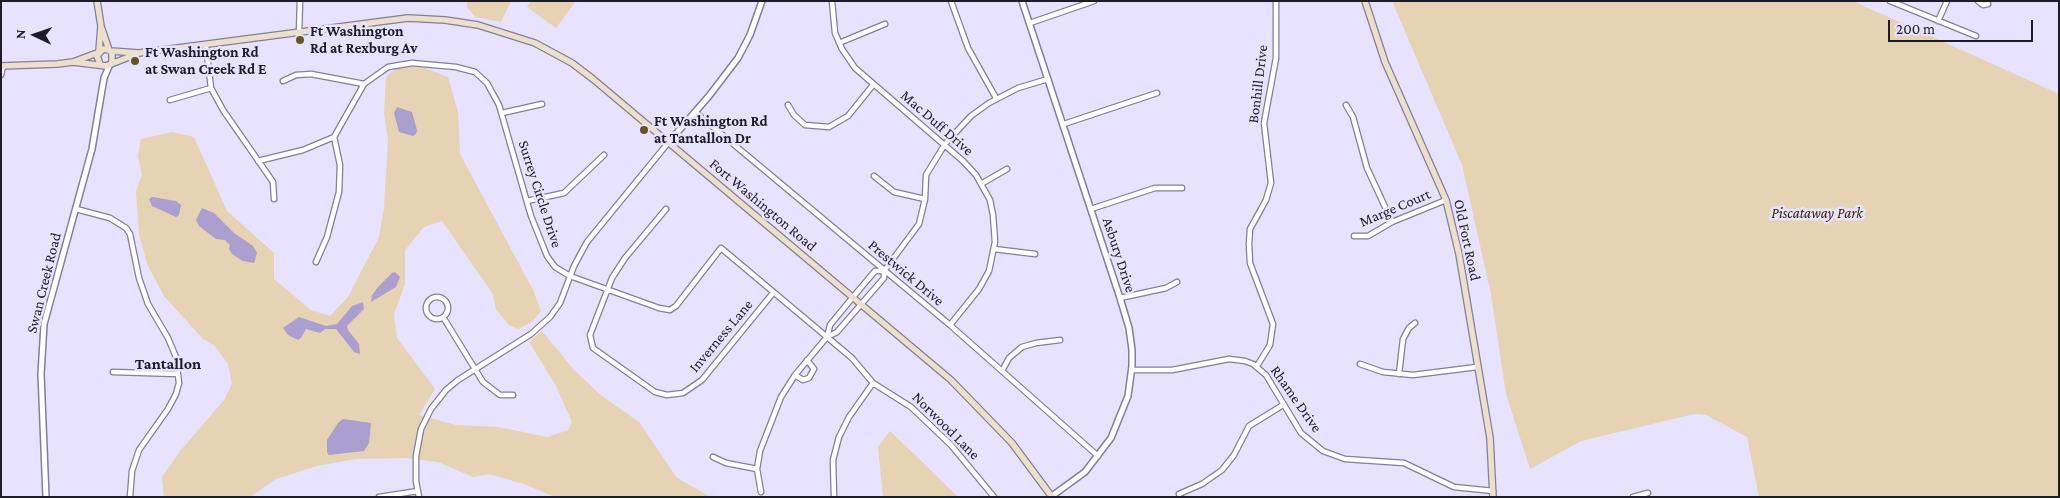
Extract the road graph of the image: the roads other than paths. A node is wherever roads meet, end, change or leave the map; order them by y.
1 (97, 1) edge
2 (300, 1) edge
3 (762, 1) edge
4 (832, 1) edge
5 (951, 1) edge
6 (1022, 1) edge
7 (1094, 1) edge
8 (1276, 1) edge
9 (1365, 1) edge
10 (1890, 1) edge
11 (1947, 1) edge
12 (1978, 1) edge
13 (1988, 4) dead end
14 (1938, 21) junction
15 (1030, 23) junction
16 (885, 24) dead end
17 (102, 26) junction
18 (299, 33) junction
19 (1976, 36) dead end
20 (839, 43) junction
21 (206, 46) junction
22 (110, 51) junction
23 (98, 52) junction
24 (139, 53) junction
25 (73, 62) junction
26 (111, 63) junction
27 (101, 64) junction
28 (2, 66) edge
29 (1, 75) edge
30 (104, 78) junction
31 (1048, 80) junction
32 (283, 81) dead end
33 (364, 84) junction
34 (873, 85) junction
35 (211, 88) junction
36 (1158, 93) dead end
37 (996, 98) junction
38 (170, 100) dead end
39 (542, 104) dead end
40 (788, 105) dead end
41 (1346, 105) dead end
42 (695, 112) junction
43 (502, 113) junction
44 (1064, 124) junction
45 (334, 137) junction
46 (668, 142) junction
47 (945, 144) junction
48 (604, 155) dead end
49 (258, 161) junction
50 (1007, 169) dead end
51 (874, 176) dead end
52 (982, 184) junction
53 (1182, 188) dead end
54 (274, 199) dead end
55 (925, 199) junction
56 (1446, 200) junction
57 (527, 201) junction
58 (76, 209) junction
59 (666, 209) dead end
60 (1091, 209) junction
61 (1392, 222) junction
62 (1354, 236) dead end
63 (994, 249) junction
64 (1035, 254) dead end
65 (316, 262) dead end
66 (884, 271) junction
67 (570, 276) junction
68 (1177, 282) dead end
69 (608, 288) junction
70 (773, 293) junction
71 (853, 297) junction
72 (1120, 298) junction
73 (862, 304) junction
74 (443, 317) junction
75 (1416, 323) dead end
76 (950, 325) junction
77 (827, 337) junction
78 (1060, 340) dead end
79 (808, 360) junction
80 (1360, 364) dead end
81 (1257, 366) junction
82 (1476, 367) junction
83 (474, 369) junction
84 (1132, 370) junction
85 (1002, 371) junction
86 (113, 372) dead end
87 (178, 374) junction
88 (1399, 374) junction
89 (796, 375) junction
90 (873, 383) junction
91 (513, 395) dead end
92 (1283, 405) junction
93 (1098, 456) junction
94 (713, 457) dead end
95 (757, 469) junction
96 (761, 492) dead end
97 (1648, 493) dead end
98 (418, 494) edge
99 (1179, 494) dead end
100 (1493, 494) edge
101 (1052, 496) edge
102 (46, 497) edge
103 (130, 497) edge
104 (379, 497) edge
105 (834, 497) edge
106 (994, 497) edge
107 (1633, 497) edge

1 - 17 main road
2 - 18 street
3 - 42 street
4 - 20 street, Mac Duff Drive
5 - 37 street
6 - 15 street, Asbury Drive
7 - 15 street
8 - 81 street, Bonhill Drive
9 - 56 main road, Old Fort Road
10 - 14 street
11 - 14 street
12 - 13 street
14 - 19 street
15 - 31 street, Asbury Drive
16 - 20 street
17 - 22 main road
17 - 23 main road
18 - 21 main road, Fort Washington Road
18 - 46 main road, Fort Washington Road
20 - 34 street, Mac Duff Drive
21 - 24 main road, Fort Washington Road
21 - 35 street
22 - 23 main road
22 - 24 main road, Fort Washington Road
22 - 26 main road
23 - 25 main road
23 - 27 main road
24 - 26 main road, Fort Washington Road
25 - 27 main road
25 - 28 main road
26 - 27 main road
26 - 30 street, Swan Creek Road
27 - 30 street, Swan Creek Road
28 - 29 street
30 - 58 street, Swan Creek Road
31 - 37 street
31 - 44 street, Asbury Drive
32 - 33 street
33 - 43 street, Surrey Circle Drive
33 - 45 street, Surrey Circle Drive
34 - 40 street
34 - 47 street, Mac Duff Drive
35 - 38 street
35 - 49 street
36 - 44 street
37 - 47 street
39 - 43 street
41 - 61 street
42 - 46 street
42 - 66 street, Prestwick Drive
43 - 57 street, Surrey Circle Drive
44 - 60 street, Asbury Drive
45 - 49 street
45 - 65 street
46 - 67 street
46 - 71 main road, Fort Washington Road
47 - 52 street, Mac Duff Drive
47 - 55 street
48 - 57 street
49 - 54 street
50 - 52 street
51 - 55 street
52 - 63 street, Mac Duff Drive
53 - 60 street
55 - 66 street
56 - 61 street, Marge Court
56 - 82 main road, Old Fort Road
57 - 67 street, Surrey Circle Drive
58 - 87 street
58 - 102 street, Swan Creek Road
59 - 69 street, Inverness Lane
60 - 72 street, Asbury Drive
61 - 62 street, Marge Court
63 - 64 street
63 - 76 street, Mac Duff Drive
66 - 71 street
66 - 73 street
66 - 76 street, Prestwick Drive
67 - 69 street, Surrey Circle Drive
67 - 83 street
68 - 72 street
69 - 70 street, Surrey Circle Drive
69 - 70 street, Inverness Lane
70 - 77 street, Surrey Circle Drive
71 - 73 main road, Fort Washington Road
71 - 77 street
72 - 84 street, Asbury Drive
73 - 77 street
73 - 101 main road, Fort Washington Road
74 - 74 street
74 - 83 street
75 - 88 street
76 - 85 street, Prestwick Drive
77 - 79 street
77 - 90 street, Surrey Circle Drive
78 - 85 street
79 - 89 street
79 - 89 street
80 - 88 street
81 - 84 street, Rhame Drive
81 - 92 street, Rhame Drive
82 - 88 street
82 - 100 main road, Old Fort Road
83 - 91 street
83 - 98 street
84 - 93 street, Asbury Drive
85 - 93 street, Prestwick Drive
86 - 87 street
87 - 103 street
89 - 95 street
90 - 105 street
90 - 106 street, Norwood Lane
92 - 99 street
92 - 100 street, Rhame Drive
93 - 101 street, Asbury Drive
94 - 95 street
95 - 96 street
97 - 107 street
98 - 104 street

